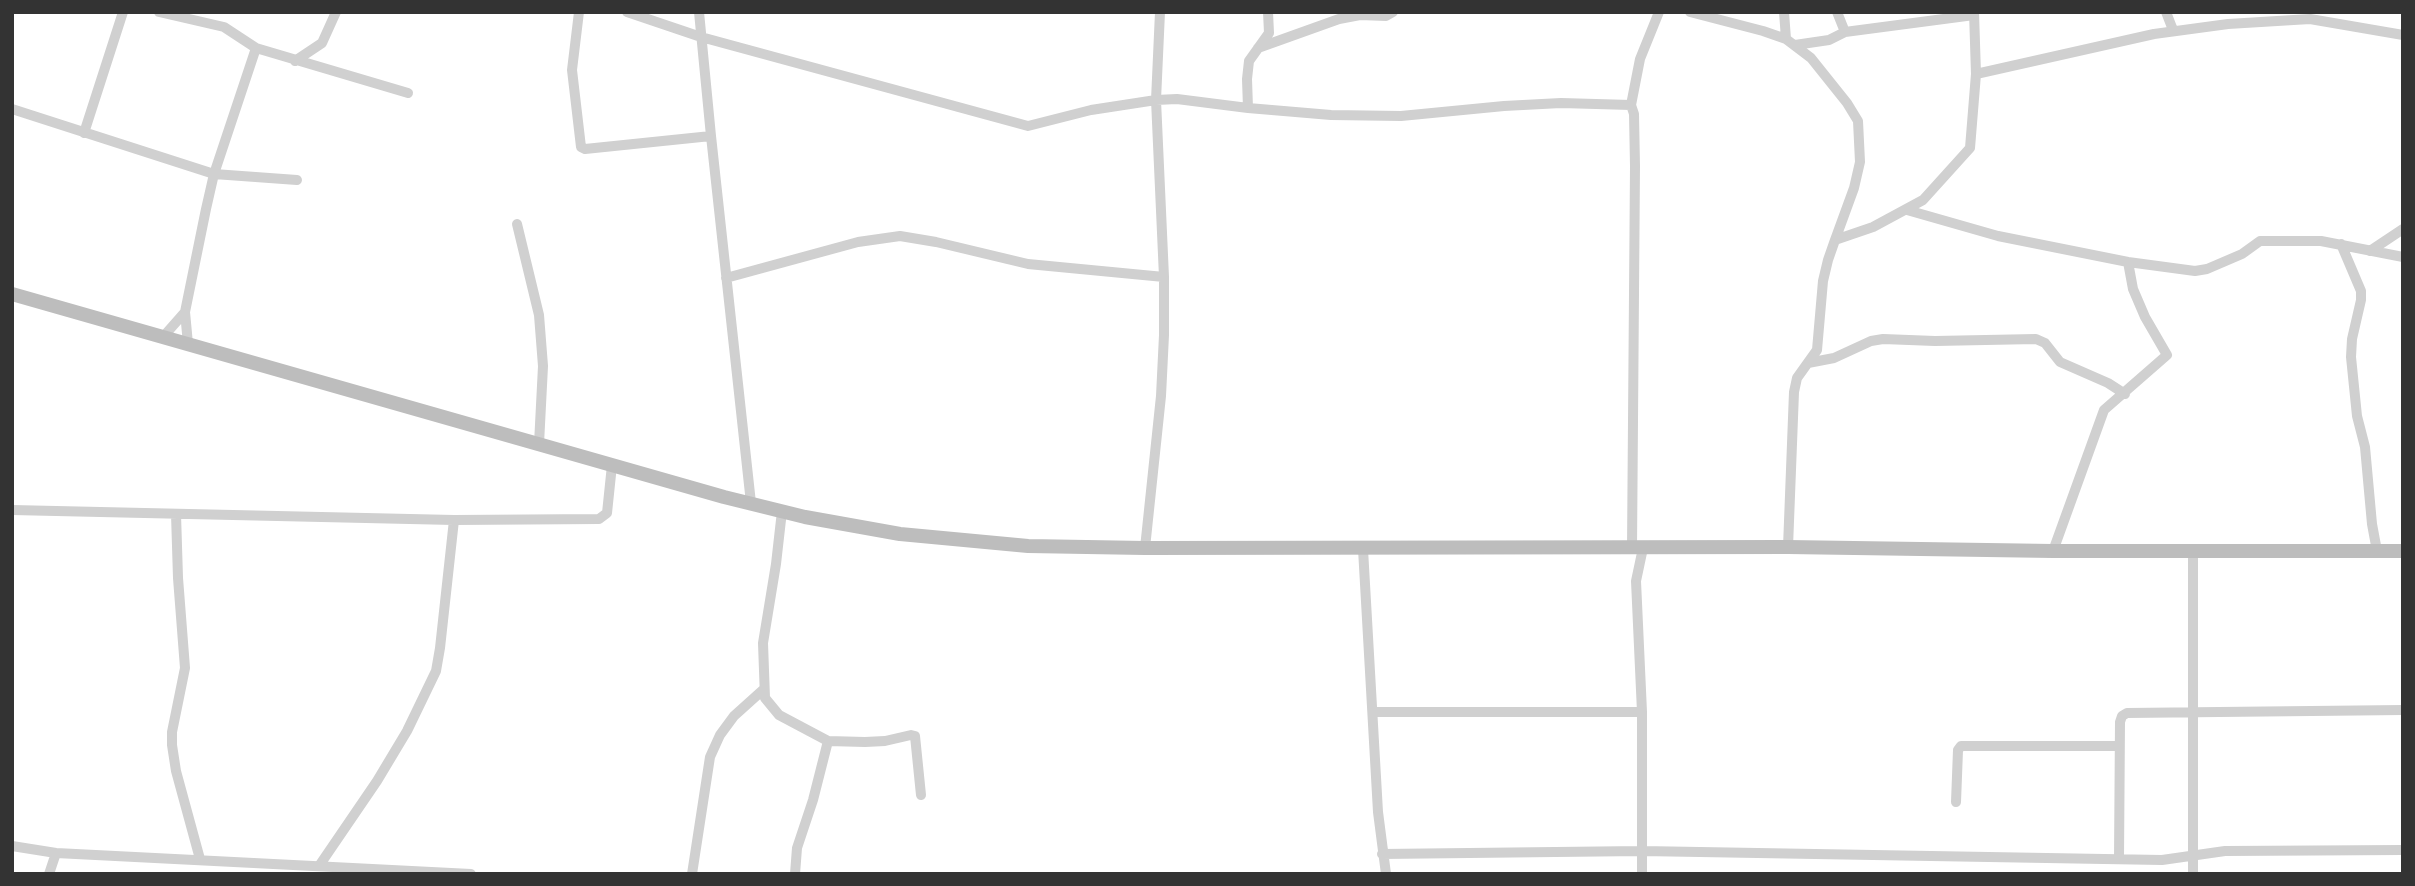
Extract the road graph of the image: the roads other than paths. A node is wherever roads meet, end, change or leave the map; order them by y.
1 (123, 12) edge
2 (159, 12) edge
3 (336, 12) edge
4 (579, 12) edge
5 (627, 12) edge
6 (699, 12) edge
7 (1160, 12) edge
8 (1268, 12) edge
9 (1393, 12) edge
10 (1659, 12) edge
11 (1690, 12) edge
12 (1784, 12) edge
13 (1837, 12) edge
14 (2166, 12) edge
15 (1974, 14) edge
16 (2173, 30) junction
17 (1844, 32) junction
18 (2403, 35) edge
19 (701, 37) junction
20 (1790, 42) junction
21 (256, 48) junction
22 (1258, 48) junction
23 (295, 61) junction
24 (1976, 74) junction
25 (408, 93) dead end
26 (1156, 100) junction
27 (1632, 105) junction
28 (1248, 108) junction
29 (12, 110) edge
30 (84, 133) junction
31 (710, 136) junction
32 (214, 174) junction
33 (296, 180) dead end
34 (1907, 209) junction
35 (517, 224) dead end
36 (2403, 229) edge
37 (1835, 240) junction
38 (2341, 244) junction
39 (2370, 251) junction
40 (2403, 257) edge
41 (2128, 262) junction
42 (1164, 277) junction
43 (726, 278) junction
44 (12, 294) edge
45 (185, 312) junction
46 (163, 337) junction
47 (188, 344) junction
48 (1808, 363) junction
49 (2125, 394) junction
50 (539, 444) junction
51 (612, 465) junction
52 (751, 503) junction
53 (12, 510) edge
54 (782, 511) junction
55 (176, 514) junction
56 (454, 520) junction
57 (1788, 547) junction
58 (1145, 548) junction
59 (1637, 548) junction
60 (1363, 549) junction
61 (2053, 551) junction
62 (2193, 551) junction
63 (2376, 551) junction
64 (2403, 551) edge
65 (764, 689) junction
66 (2403, 710) edge
67 (2192, 711) junction
68 (1373, 712) junction
69 (1642, 712) junction
70 (828, 740) junction
71 (2119, 746) junction
72 (921, 795) dead end
73 (1956, 802) dead end
74 (12, 846) edge
75 (2403, 850) edge
76 (1642, 851) junction
77 (56, 853) junction
78 (1382, 854) junction
79 (2192, 856) junction
80 (2119, 858) junction
81 (200, 859) junction
82 (319, 866) junction
83 (255, 868) edge
84 (49, 874) edge
85 (471, 874) edge
86 (692, 874) edge
87 (795, 874) edge
88 (1386, 874) edge
89 (1642, 874) edge
90 (2193, 874) edge

1 - 30 street
2 - 21 street
3 - 23 street
4 - 31 street
5 - 19 street
6 - 19 street
7 - 26 street
8 - 22 street
9 - 22 street
10 - 27 street
11 - 20 street
12 - 20 street
13 - 17 street
14 - 16 street
15 - 17 street
15 - 24 street
16 - 18 street
16 - 24 street
17 - 20 street
19 - 26 street
19 - 31 street
20 - 37 street
21 - 23 street
21 - 32 street
22 - 28 street
23 - 25 street
24 - 34 street
26 - 28 street
26 - 42 street
27 - 28 street
27 - 59 street
29 - 30 street
30 - 32 street
31 - 43 street
32 - 33 street
32 - 45 street
34 - 37 street
34 - 41 street
35 - 50 street
36 - 39 street
37 - 48 street
38 - 39 street
38 - 41 street
38 - 63 street
39 - 40 street
41 - 49 street
42 - 43 street
42 - 58 street
43 - 52 street
44 - 46 main road
45 - 46 street
45 - 47 street
46 - 47 main road
47 - 50 main road
48 - 49 street
48 - 57 street
49 - 61 street
50 - 51 main road
51 - 52 main road
51 - 56 street
52 - 54 main road
53 - 55 street
54 - 58 main road
54 - 65 street
55 - 56 street
55 - 81 street
56 - 82 street
57 - 59 main road
57 - 61 main road
58 - 60 main road
59 - 60 main road
59 - 69 street
60 - 68 street
61 - 62 main road
62 - 63 main road
62 - 67 street
63 - 64 main road
65 - 70 street
65 - 86 street
66 - 67 street
67 - 71 street
67 - 79 street
68 - 69 street
68 - 78 street
69 - 76 street
70 - 72 street
70 - 87 street
71 - 73 street
71 - 80 street
74 - 77 street
75 - 79 street
76 - 78 street
76 - 80 street
76 - 89 street
77 - 81 street
77 - 84 street
78 - 88 street
79 - 80 street
79 - 90 street
81 - 83 street
82 - 83 street
82 - 85 street

